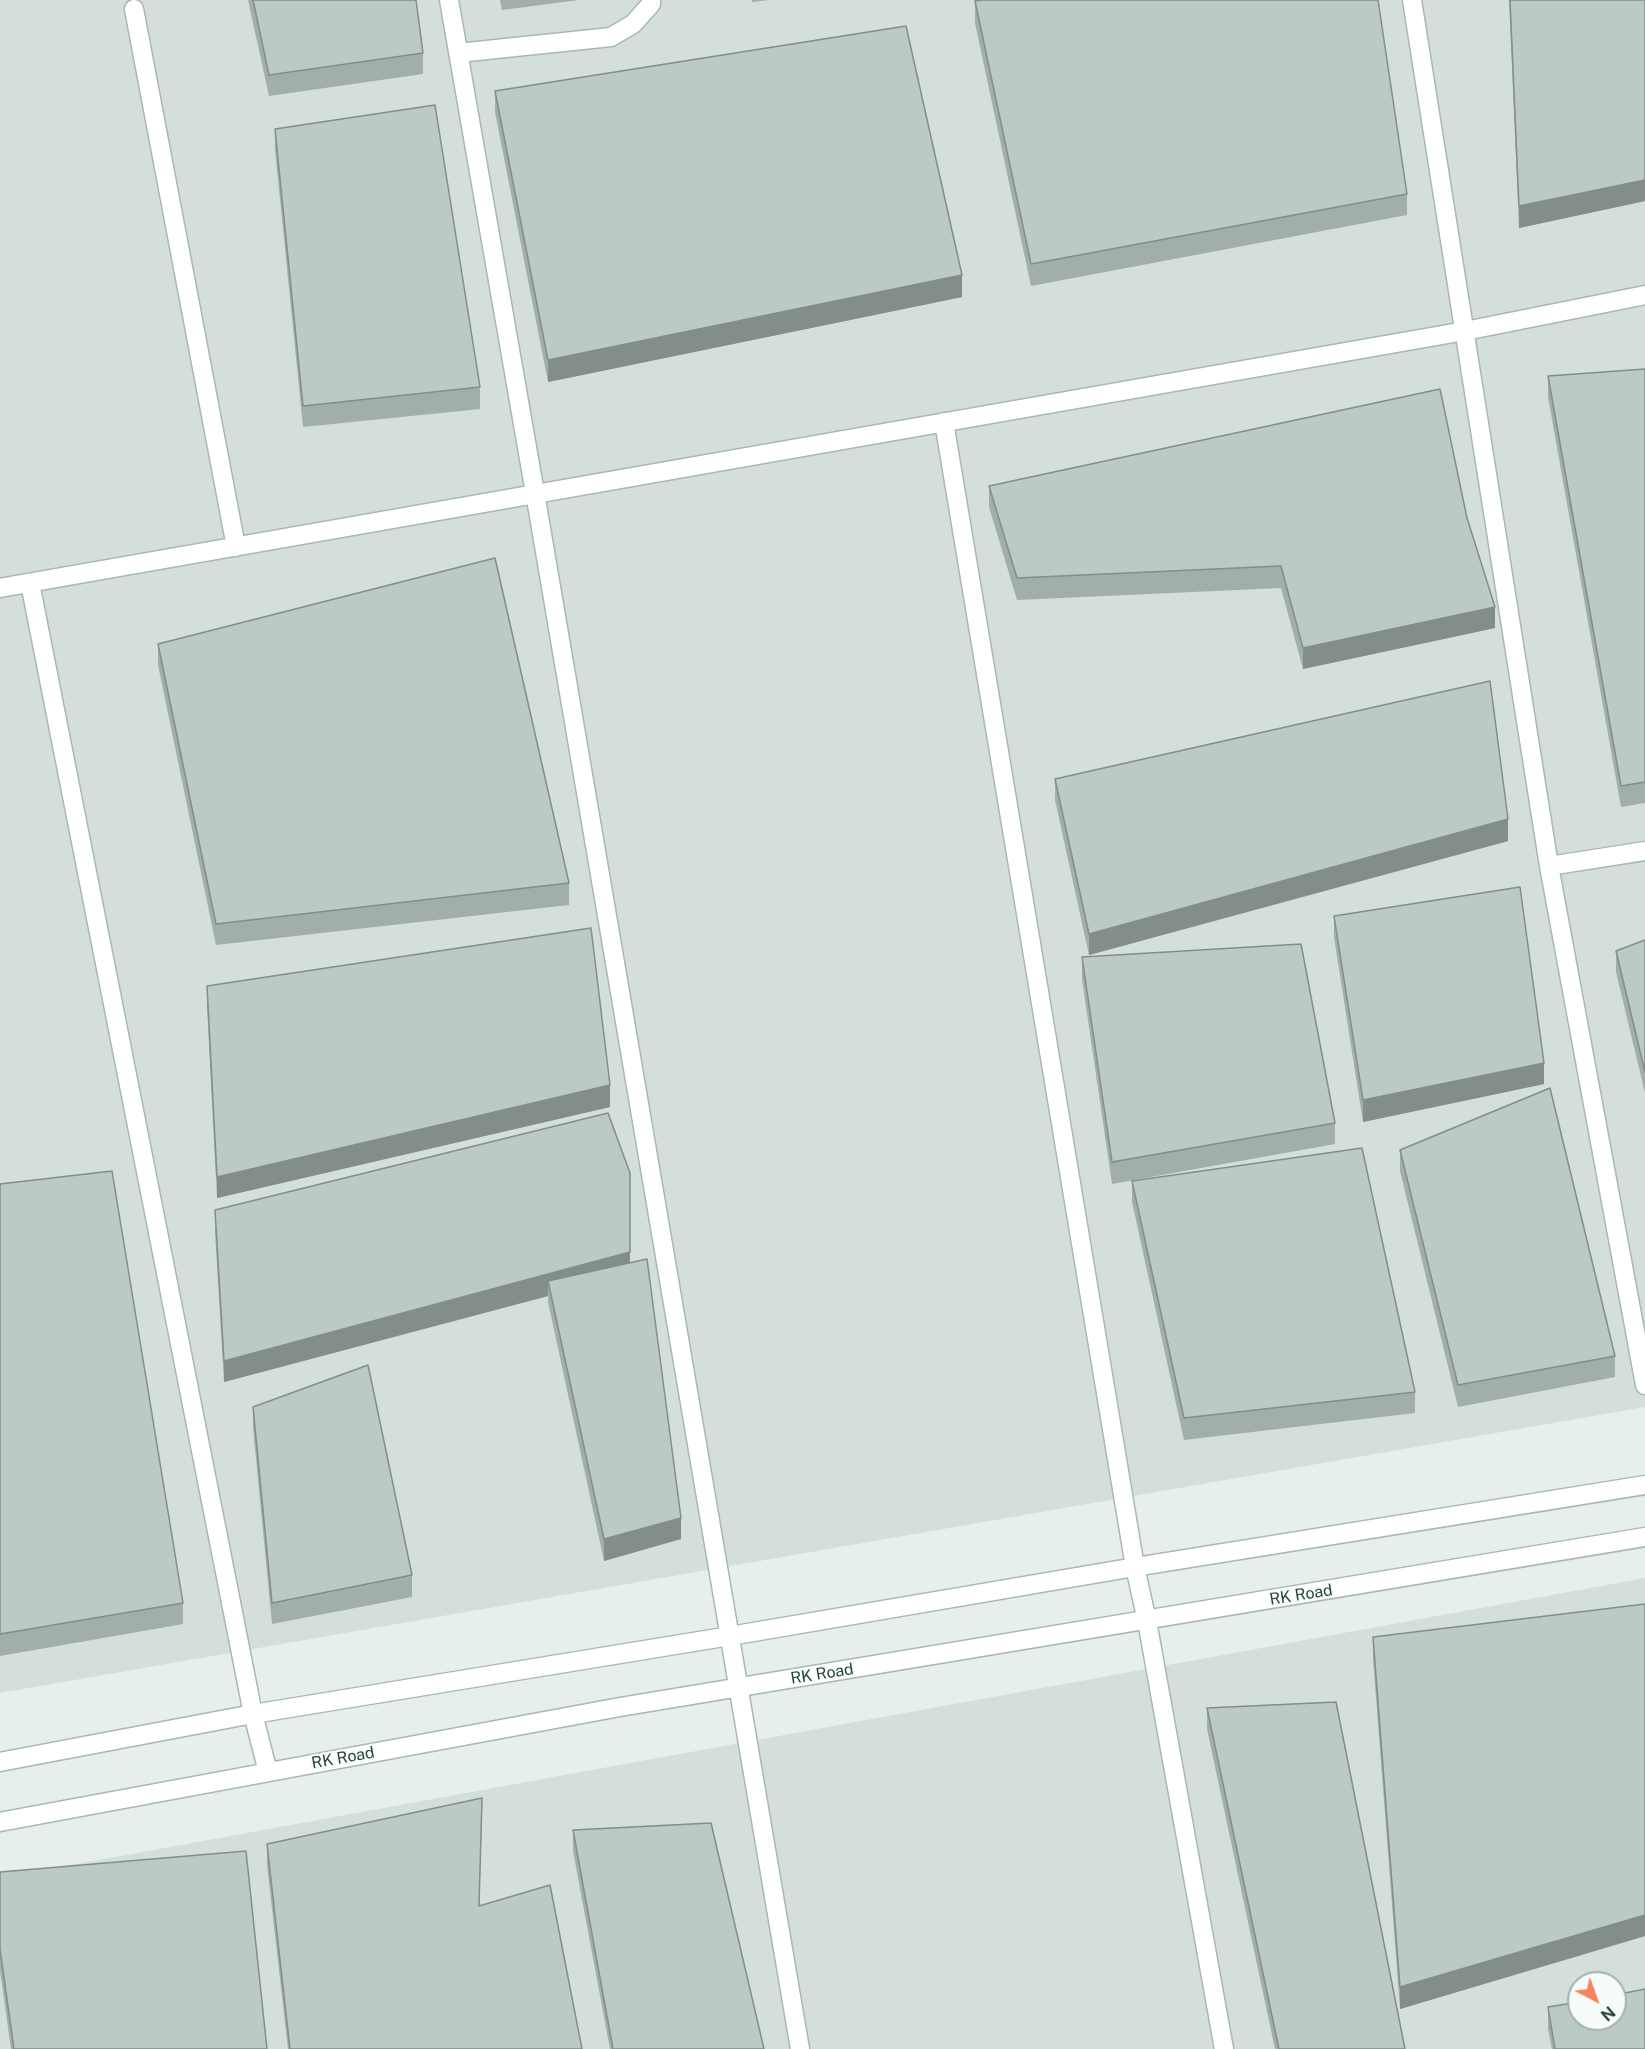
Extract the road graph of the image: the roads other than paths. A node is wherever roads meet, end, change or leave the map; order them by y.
1 (448, 0) edge
2 (651, 0) edge
3 (1412, 0) edge
4 (134, 9) dead end
5 (458, 53) junction
6 (1645, 295) edge
7 (1465, 331) junction
8 (944, 422) junction
9 (535, 493) junction
10 (236, 547) junction
11 (30, 583) junction
12 (0, 588) edge
13 (1645, 851) edge
14 (1550, 866) junction
15 (1645, 1385) edge
16 (1645, 1485) edge
17 (1645, 1537) edge
18 (1135, 1567) junction
19 (1147, 1621) junction
20 (730, 1636) junction
21 (740, 1688) junction
22 (253, 1714) junction
23 (0, 1762) edge
24 (268, 1772) junction
25 (0, 1822) edge
26 (800, 2049) edge
27 (1224, 2049) edge

1 - 5 street
2 - 5 street
3 - 7 street
4 - 10 street
5 - 9 street
6 - 7 street
7 - 8 street
7 - 14 street
8 - 9 street
8 - 18 street
9 - 10 street
9 - 20 street
10 - 11 street
11 - 12 street
11 - 22 street
13 - 14 street
14 - 15 street
16 - 18 street
17 - 19 street, RK Road
18 - 19 street
18 - 20 street
19 - 21 street, RK Road
19 - 27 street
20 - 21 street
20 - 22 street
21 - 24 street, RK Road
21 - 26 street
22 - 23 street
22 - 24 street
24 - 25 street, RK Road

